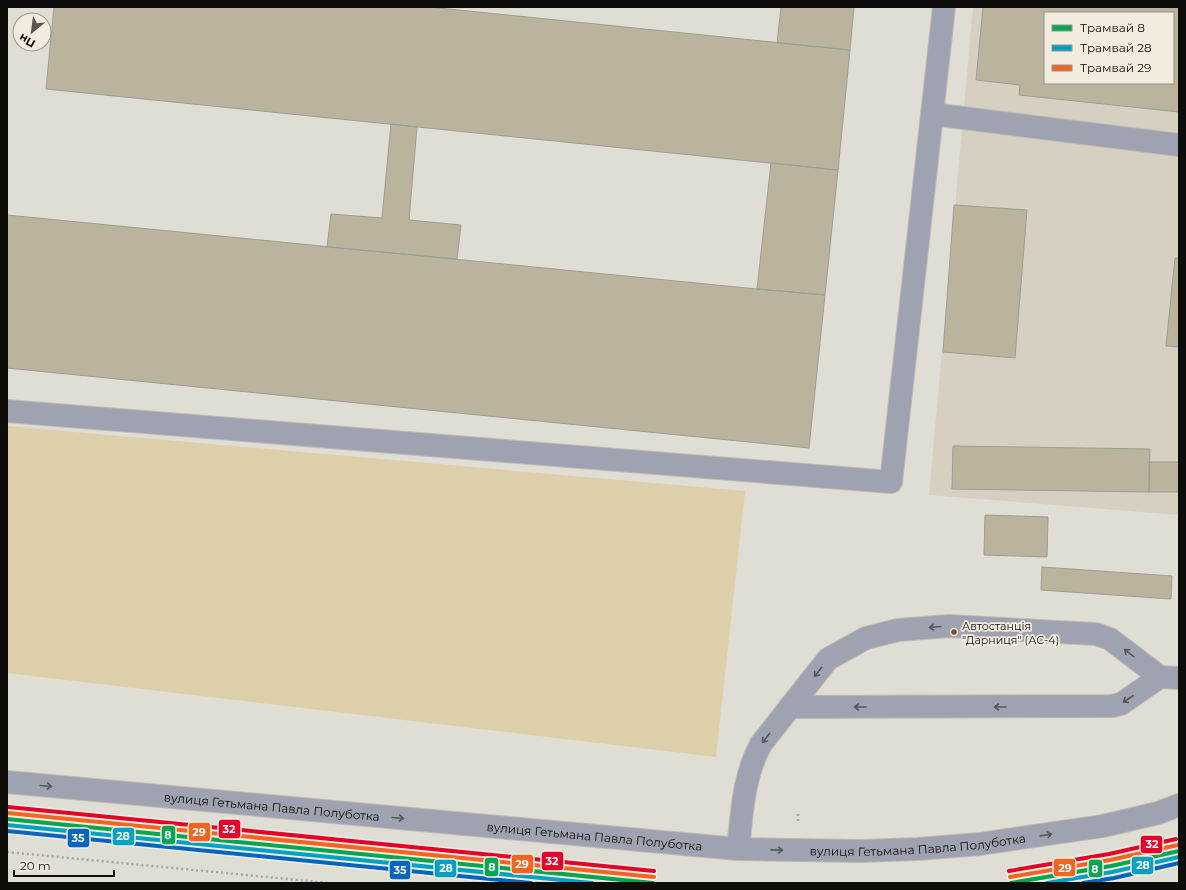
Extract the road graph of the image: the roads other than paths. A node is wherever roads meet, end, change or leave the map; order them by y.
1 (944, 7) edge
2 (932, 114) junction
3 (1179, 145) edge
4 (7, 411) edge
5 (1170, 677) edge
6 (790, 707) junction
7 (7, 782) edge
8 (1179, 805) edge
9 (738, 849) junction

1 - 2 street
2 - 3 street
2 - 4 street
5 -> 6 street
5 -> 6 street
6 -> 9 street
7 -> 9 street, вулиця Гетьмана Павла Полуботка
9 -> 8 street, вулиця Гетьмана Павла Полуботка

